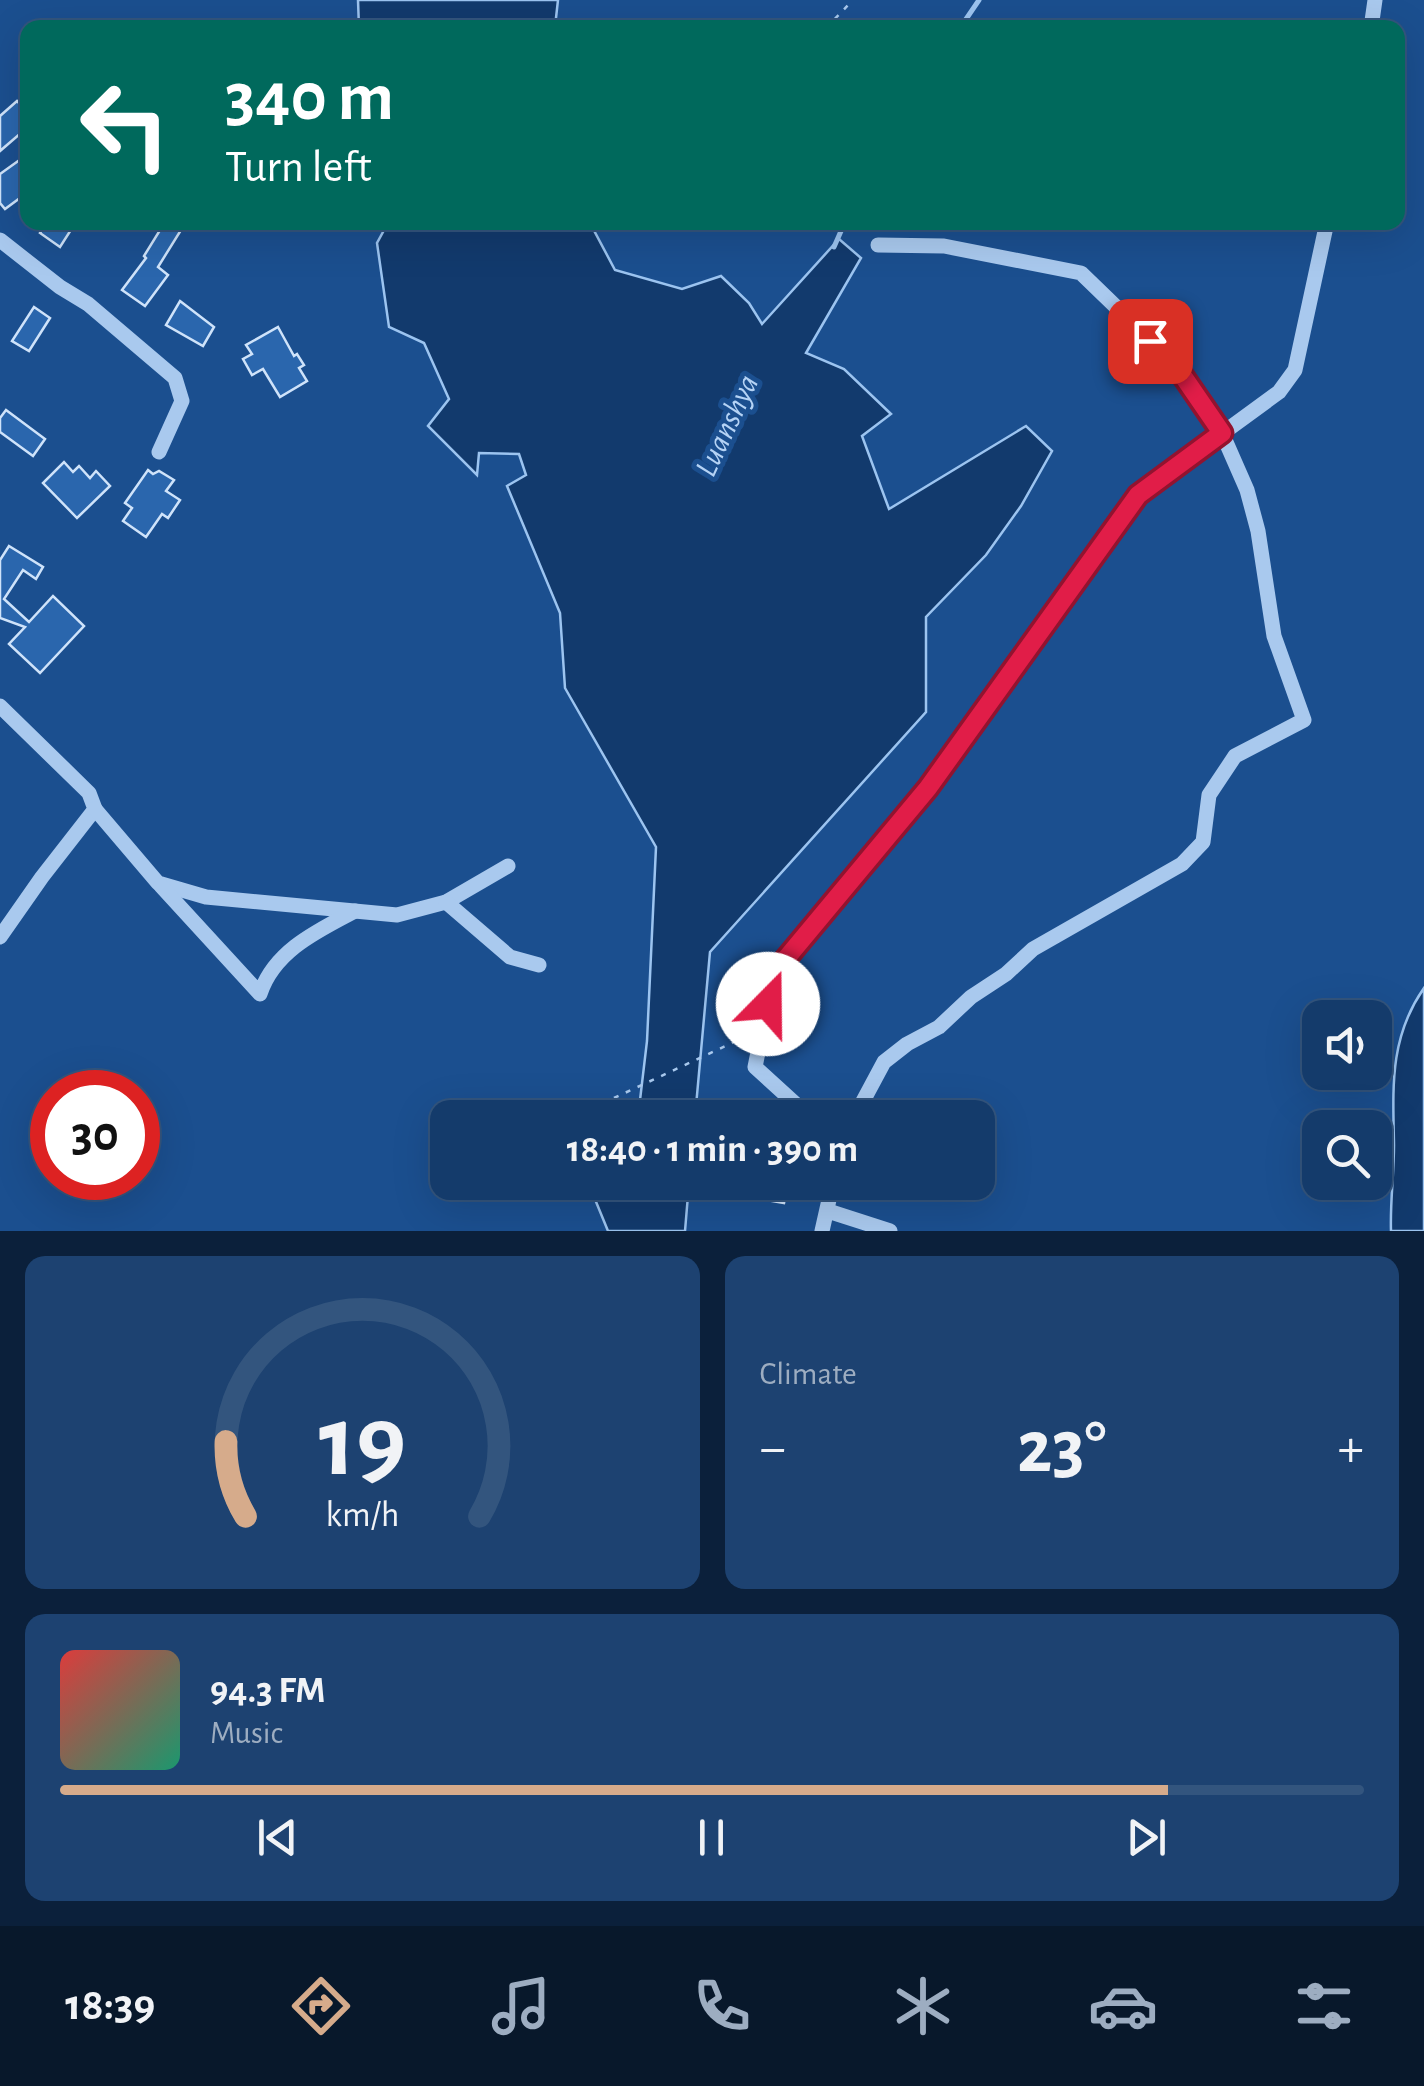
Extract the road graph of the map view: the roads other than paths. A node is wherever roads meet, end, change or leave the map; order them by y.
1 (1325, 230) edge
2 (0, 240) edge
3 (878, 245) dead end
4 (1222, 433) junction
5 (159, 452) dead end
6 (0, 706) edge
7 (95, 809) junction
8 (508, 866) dead end
9 (158, 883) junction
10 (446, 902) junction
11 (356, 910) junction
12 (0, 937) edge
13 (539, 965) dead end
14 (791, 1100) edge
15 (864, 1100) edge
16 (830, 1200) edge
17 (828, 1211) junction
18 (822, 1231) edge
19 (890, 1231) edge

1 - 4 street
2 - 5 street
3 - 4 street
4 - 14 street
4 - 15 street
6 - 7 street
7 - 9 street
7 - 12 street
8 - 10 street
9 - 11 street
9 - 11 street
10 - 11 street
10 - 13 street
16 - 17 street
17 - 18 street
17 - 19 street

